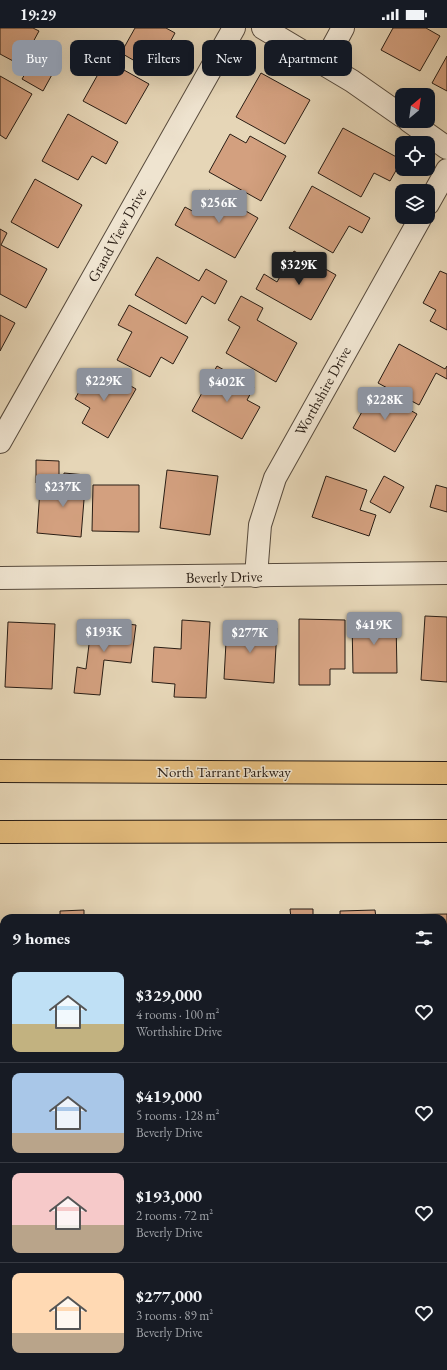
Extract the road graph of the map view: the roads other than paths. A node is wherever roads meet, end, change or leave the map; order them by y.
1 (234, 28) edge
2 (263, 28) edge
3 (343, 28) edge
4 (284, 40) edge
5 (336, 40) edge
6 (343, 76) edge
7 (395, 111) edge
8 (419, 128) edge
9 (447, 148) edge
10 (447, 170) edge
11 (435, 191) edge
12 (417, 224) edge
13 (0, 442) edge
14 (447, 573) edge
15 (256, 576) junction
16 (0, 578) edge
17 (0, 771) edge
18 (447, 773) edge
19 (447, 831) edge
20 (0, 832) edge

1 - 13 street, Grand View Drive
2 - 4 street
3 - 5 street
6 - 7 street
8 - 9 street
10 - 11 street
12 - 15 street, Worthshire Drive
14 - 15 street, Beverly Drive
15 - 16 street, Beverly Drive
17 - 18 main road, North Tarrant Parkway
19 - 20 main road

